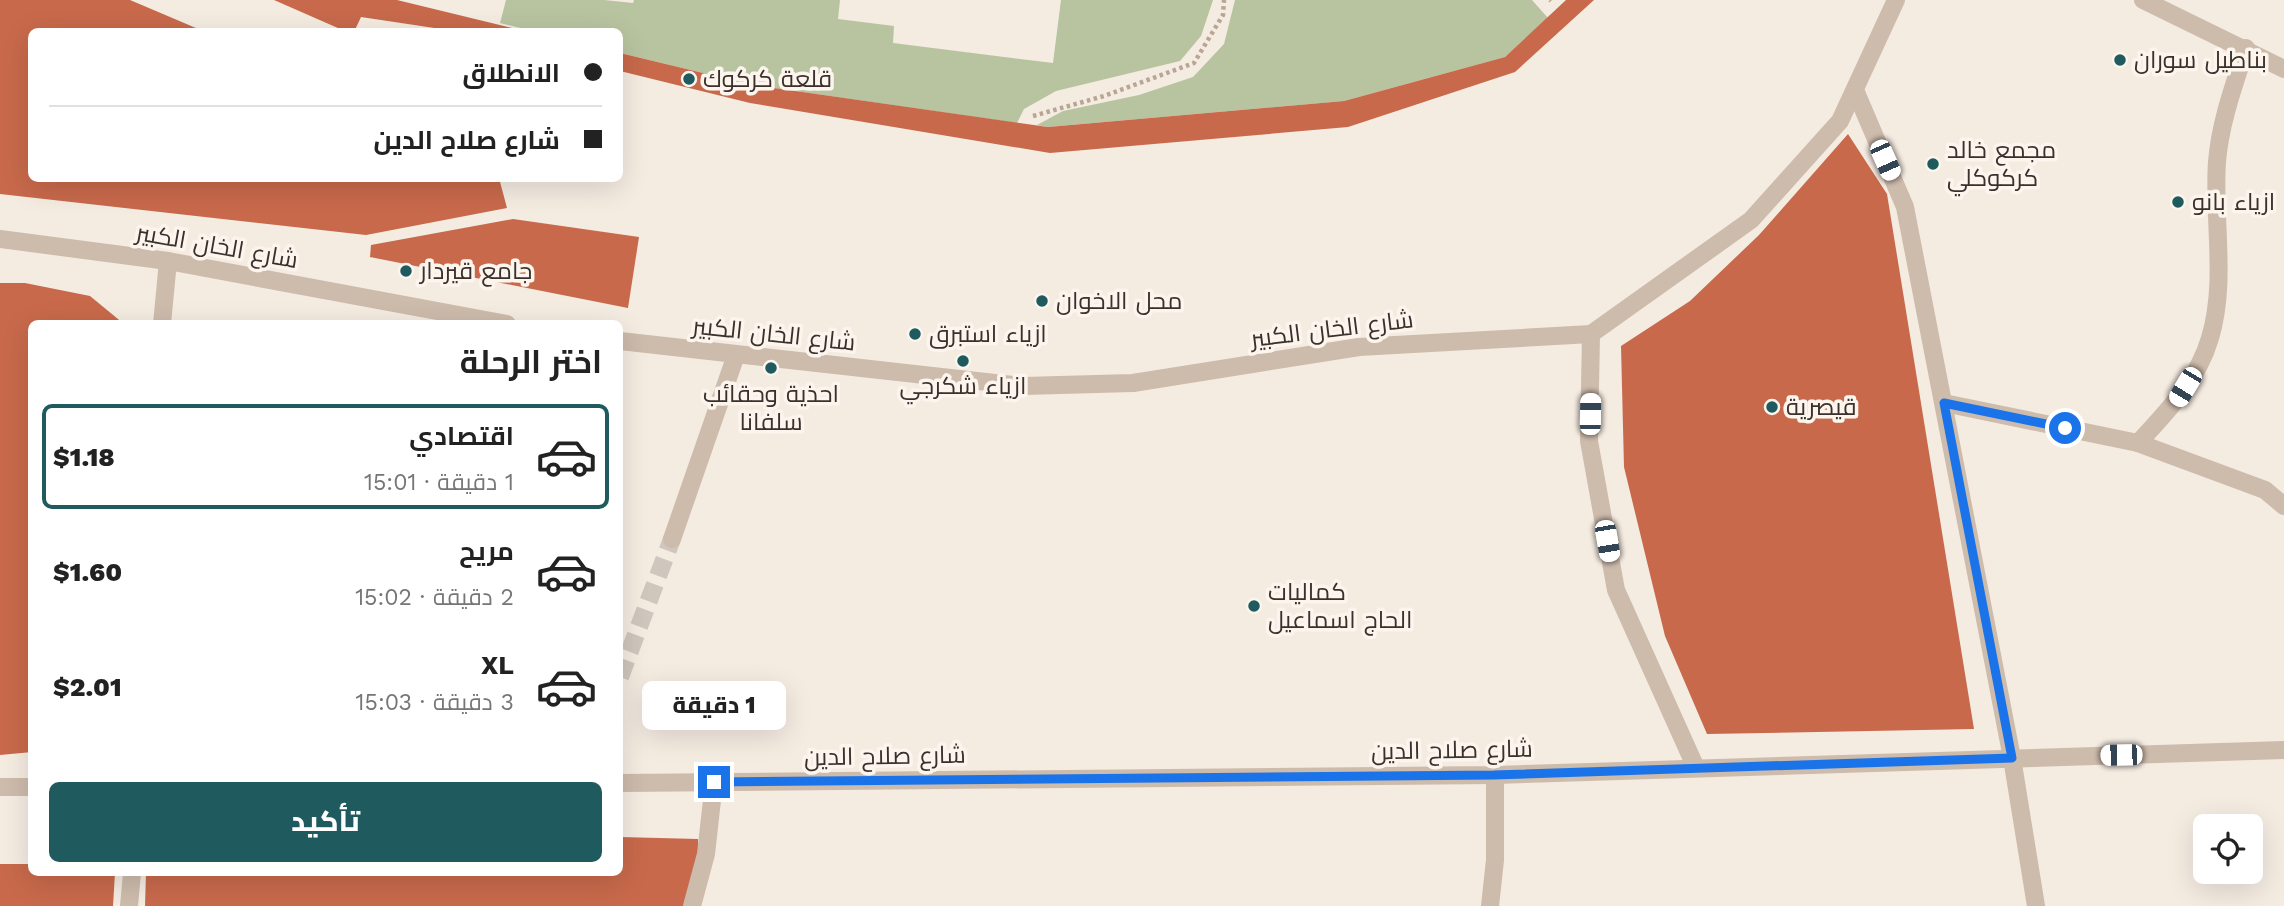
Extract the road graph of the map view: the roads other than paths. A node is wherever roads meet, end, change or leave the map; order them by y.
1 (1896, 0) edge
2 (2143, 0) edge
3 (2246, 48) junction
4 (2284, 69) edge
5 (1855, 90) junction
6 (0, 239) edge
7 (168, 261) junction
8 (162, 320) edge
9 (485, 320) edge
10 (1591, 334) junction
11 (623, 341) edge
12 (736, 355) junction
13 (1944, 403) junction
14 (2138, 443) junction
15 (2284, 506) edge
16 (672, 539) tunnel mouth
17 (2284, 750) edge
18 (2012, 758) junction
19 (1696, 768) junction
20 (1494, 775) junction
21 (714, 782) junction
22 (623, 783) edge
23 (0, 787) edge
24 (28, 787) edge
25 (132, 876) edge
26 (129, 906) edge
27 (692, 906) edge
28 (1490, 906) edge
29 (2036, 906) edge

1 - 5 street
2 - 3 street
3 - 4 street
3 - 14 street
5 - 10 street
5 - 13 street
6 - 7 street, شارع الخان الكبير
7 - 8 street
7 - 9 street, شارع الخان الكبير
10 - 12 street, شارع الخان الكبير
10 - 19 street
11 - 12 street, شارع الخان الكبير
12 - 16 street
13 - 14 street
13 - 18 street
14 - 15 street
17 - 18 street, شارع صلاح الدين
18 - 19 street, شارع صلاح الدين
18 - 29 street
19 - 20 street, شارع صلاح الدين
20 - 21 street, شارع صلاح الدين
20 - 28 street
21 - 22 street, شارع صلاح الدين
21 - 27 street
23 - 24 street
25 - 26 street

